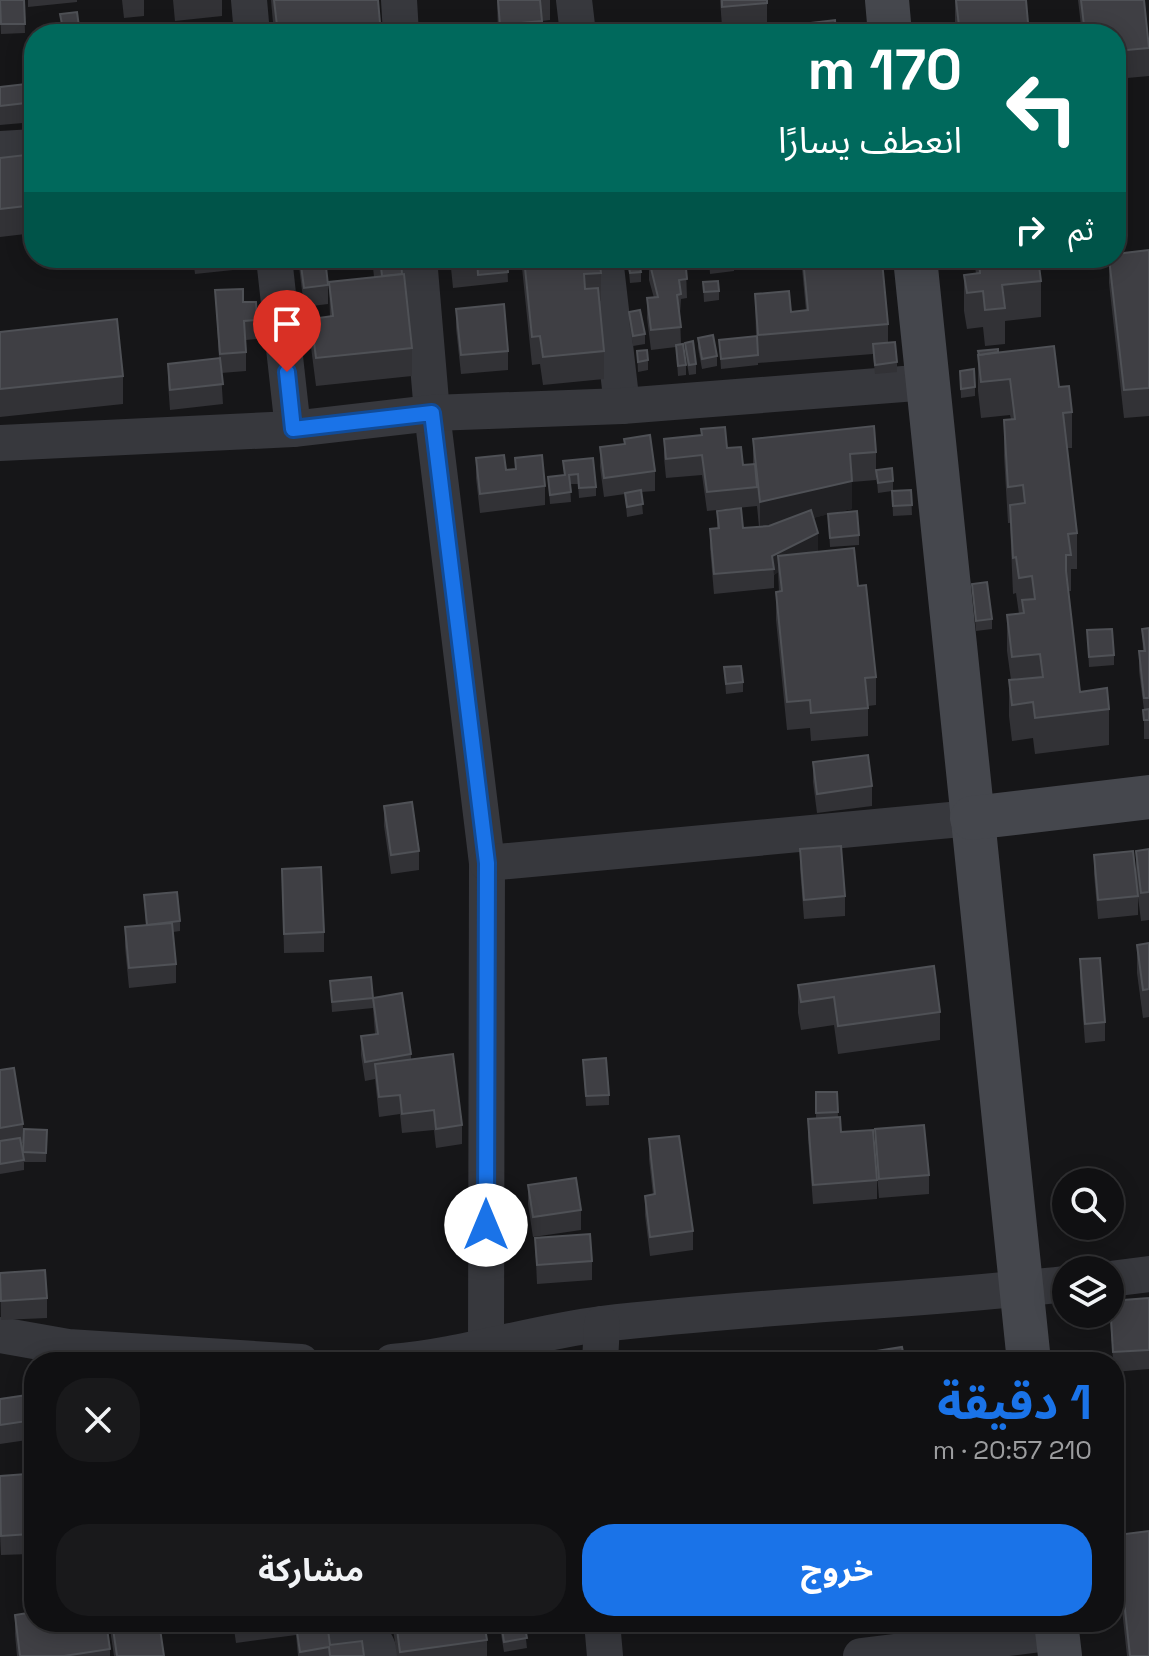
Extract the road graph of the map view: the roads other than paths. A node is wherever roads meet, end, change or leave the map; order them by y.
1 (249, 0) edge
2 (399, 0) edge
3 (574, 0) edge
4 (887, 0) edge
5 (251, 24) edge
6 (400, 24) edge
7 (577, 24) edge
8 (889, 24) edge
9 (24, 148) edge
10 (0, 149) edge
11 (275, 268) edge
12 (420, 268) edge
13 (606, 268) edge
14 (916, 268) edge
15 (929, 382) junction
16 (622, 406) junction
17 (432, 413) junction
18 (293, 429) junction
19 (0, 443) edge
20 (1149, 797) edge
21 (972, 818) junction
22 (487, 863) junction
23 (1149, 1274) edge
24 (1124, 1277) edge
25 (1052, 1286) edge
26 (1021, 1289) junction
27 (602, 1324) junction
28 (0, 1335) edge
29 (486, 1346) junction
30 (137, 1352) edge
31 (451, 1352) edge
32 (601, 1352) edge
33 (1028, 1352) edge
34 (366, 1632) edge
35 (603, 1632) edge
36 (1057, 1637) edge
37 (380, 1656) edge
38 (605, 1656) edge
39 (861, 1656) edge

1 - 5 street
2 - 6 street
3 - 7 street
4 - 8 street
9 - 10 street
11 - 18 street
12 - 17 street
13 - 16 street
14 - 15 street
15 - 16 street
15 - 21 street
16 - 17 street
17 - 18 street
17 - 22 street
18 - 19 street
20 - 21 street
21 - 22 street
21 - 26 street
22 - 29 street
23 - 24 street
25 - 26 street
26 - 27 street
26 - 33 street
27 - 29 street
27 - 32 street
28 - 30 street
29 - 31 street
34 - 37 street
35 - 38 street
36 - 39 street

